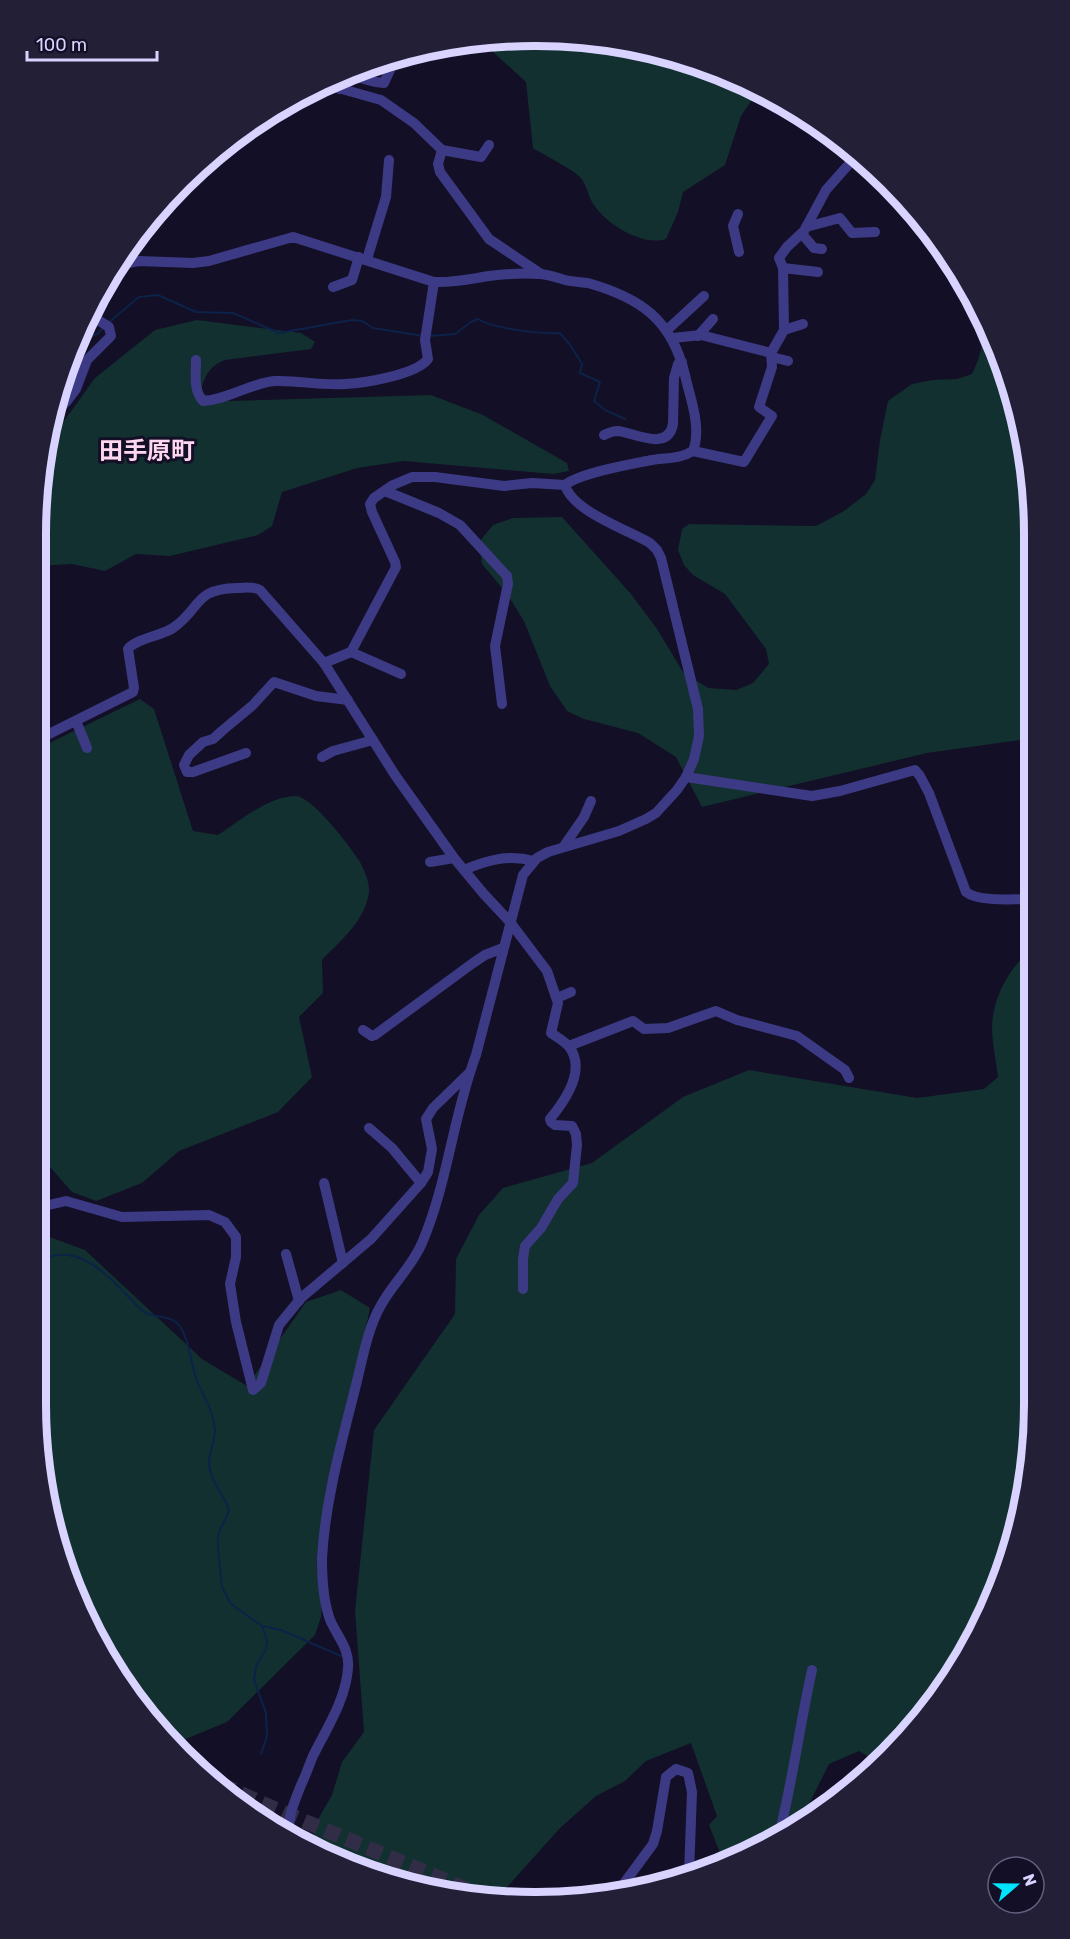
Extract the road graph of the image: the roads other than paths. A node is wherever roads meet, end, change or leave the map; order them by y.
1 (391, 68) edge
2 (363, 78) edge
3 (343, 86) edge
4 (340, 89) joint
5 (489, 145) dead end
6 (442, 150) junction
7 (389, 160) dead end
8 (850, 162) edge
9 (738, 214) dead end
10 (804, 230) junction
11 (875, 232) dead end
12 (822, 249) dead end
13 (739, 252) dead end
14 (363, 258) junction
15 (130, 263) edge
16 (783, 268) junction
17 (818, 272) dead end
18 (541, 274) junction
19 (434, 282) junction
20 (333, 287) dead end
21 (704, 296) dead end
22 (713, 319) dead end
23 (96, 321) edge
24 (803, 324) dead end
25 (784, 330) junction
26 (670, 334) junction
27 (698, 336) junction
28 (772, 355) junction
29 (196, 360) dead end
30 (788, 360) dead end
31 (682, 362) junction
32 (65, 403) edge
33 (604, 435) dead end
34 (693, 451) junction
35 (565, 485) junction
36 (385, 491) junction
37 (351, 652) junction
38 (324, 663) junction
39 (401, 674) dead end
40 (348, 700) junction
41 (502, 704) dead end
42 (76, 721) junction
43 (46, 736) edge
44 (373, 740) junction
45 (87, 748) dead end
46 (246, 753) dead end
47 (322, 757) dead end
48 (686, 777) junction
49 (585, 807) dead end
50 (564, 846) junction
51 (454, 858) junction
52 (534, 861) junction
53 (430, 862) dead end
54 (464, 870) junction
55 (1024, 899) edge
56 (510, 922) junction
57 (503, 948) junction
58 (571, 992) dead end
59 (557, 998) junction
60 (363, 1030) dead end
61 (569, 1046) junction
62 (469, 1073) junction
63 (849, 1078) dead end
64 (369, 1128) dead end
65 (324, 1183) dead end
66 (421, 1183) junction
67 (46, 1206) edge
68 (286, 1254) dead end
69 (344, 1263) junction
70 (523, 1289) dead end
71 (299, 1301) junction
72 (812, 1670) dead end
73 (288, 1825) edge
74 (782, 1825) edge
75 (689, 1868) edge
76 (624, 1884) edge

1 - 2 street
3 - 4 street
4 - 6 street
5 - 6 street
6 - 18 street
7 - 14 street
8 - 10 street
9 - 13 street
10 - 11 street
10 - 12 street
10 - 16 street
14 - 15 street
14 - 19 street
14 - 20 street
16 - 17 street
16 - 25 street
18 - 19 street
18 - 26 street
19 - 29 street
21 - 26 street
22 - 27 street
23 - 32 street
24 - 25 street
25 - 28 street
26 - 27 street
26 - 31 street
27 - 28 street
28 - 30 street
28 - 34 street
31 - 33 street
31 - 34 street
34 - 35 street
35 - 36 street
35 - 48 street
36 - 37 street
36 - 41 street
37 - 38 street
37 - 39 street
38 - 40 street
38 - 42 street
40 - 44 street
40 - 46 street
42 - 43 street
42 - 45 street
44 - 47 street
44 - 51 street
48 - 50 street
48 - 55 street
49 - 50 street
50 - 52 street
51 - 53 street
51 - 54 street
52 - 54 street
52 - 56 street
54 - 56 street
56 - 57 street
56 - 59 street
57 - 60 street
57 - 62 street
58 - 59 street
59 - 61 street
61 - 63 street
61 - 70 street
62 - 66 street
62 - 73 street
64 - 66 street
65 - 69 street
66 - 69 street
67 - 71 street
68 - 71 street
69 - 71 street
72 - 74 street
75 - 76 street

